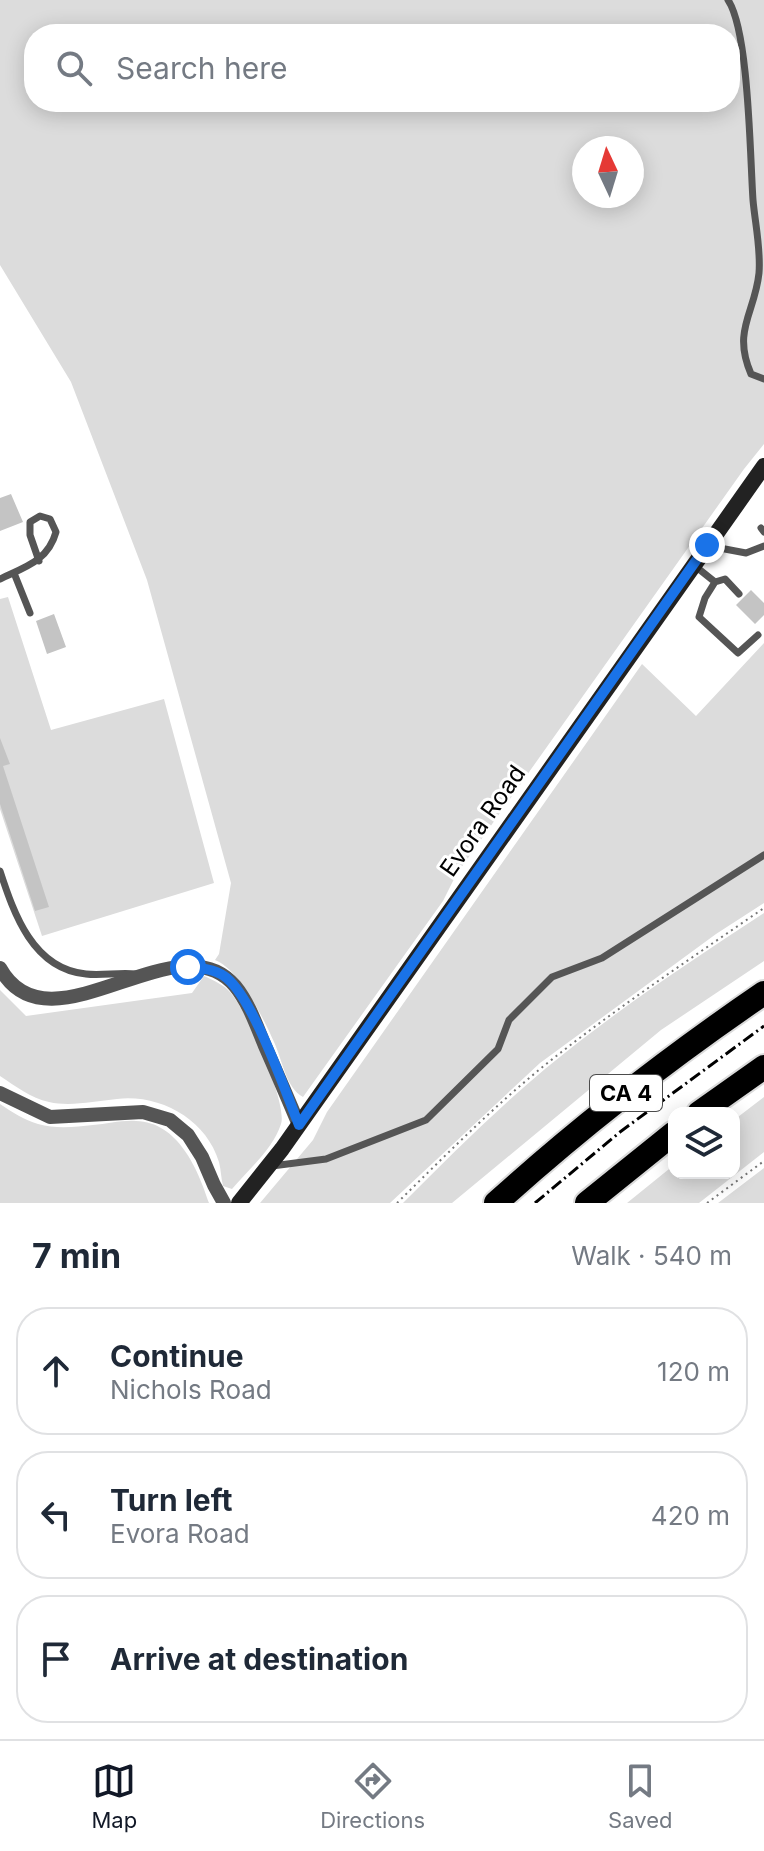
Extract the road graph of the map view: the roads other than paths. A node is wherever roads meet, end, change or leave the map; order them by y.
1 (728, 0) edge
2 (737, 24) edge
3 (740, 38) edge
4 (764, 379) edge
5 (764, 466) edge
6 (707, 545) junction
7 (764, 546) edge
8 (39, 561) junction
9 (694, 565) junction
10 (14, 573) junction
11 (0, 579) edge
12 (715, 582) junction
13 (739, 594) dead end
14 (30, 613) dead end
15 (758, 635) dead end
16 (764, 855) edge
17 (0, 871) edge
18 (0, 968) edge
19 (146, 975) junction
20 (764, 993) edge
21 (764, 1067) edge
22 (0, 1093) edge
23 (707, 1107) edge
24 (299, 1125) junction
25 (668, 1138) edge
26 (270, 1166) junction
27 (224, 1203) edge
28 (239, 1203) edge
29 (496, 1203) edge
30 (587, 1203) edge

1 - 2 lane
3 - 4 lane
5 - 6 street, Evora Road
6 - 7 lane
6 - 9 street, Evora Road
8 - 8 lane
8 - 10 lane
9 - 12 lane
9 - 24 street, Evora Road
10 - 11 lane
10 - 14 lane
12 - 13 lane
12 - 15 lane
16 - 26 lane
17 - 19 lane
18 - 19 street
19 - 24 street
20 - 29 highway, CA 4
21 - 23 highway
22 - 27 street
24 - 26 street, Evora Road
25 - 30 highway, CA 4
26 - 28 street, Evora Road

